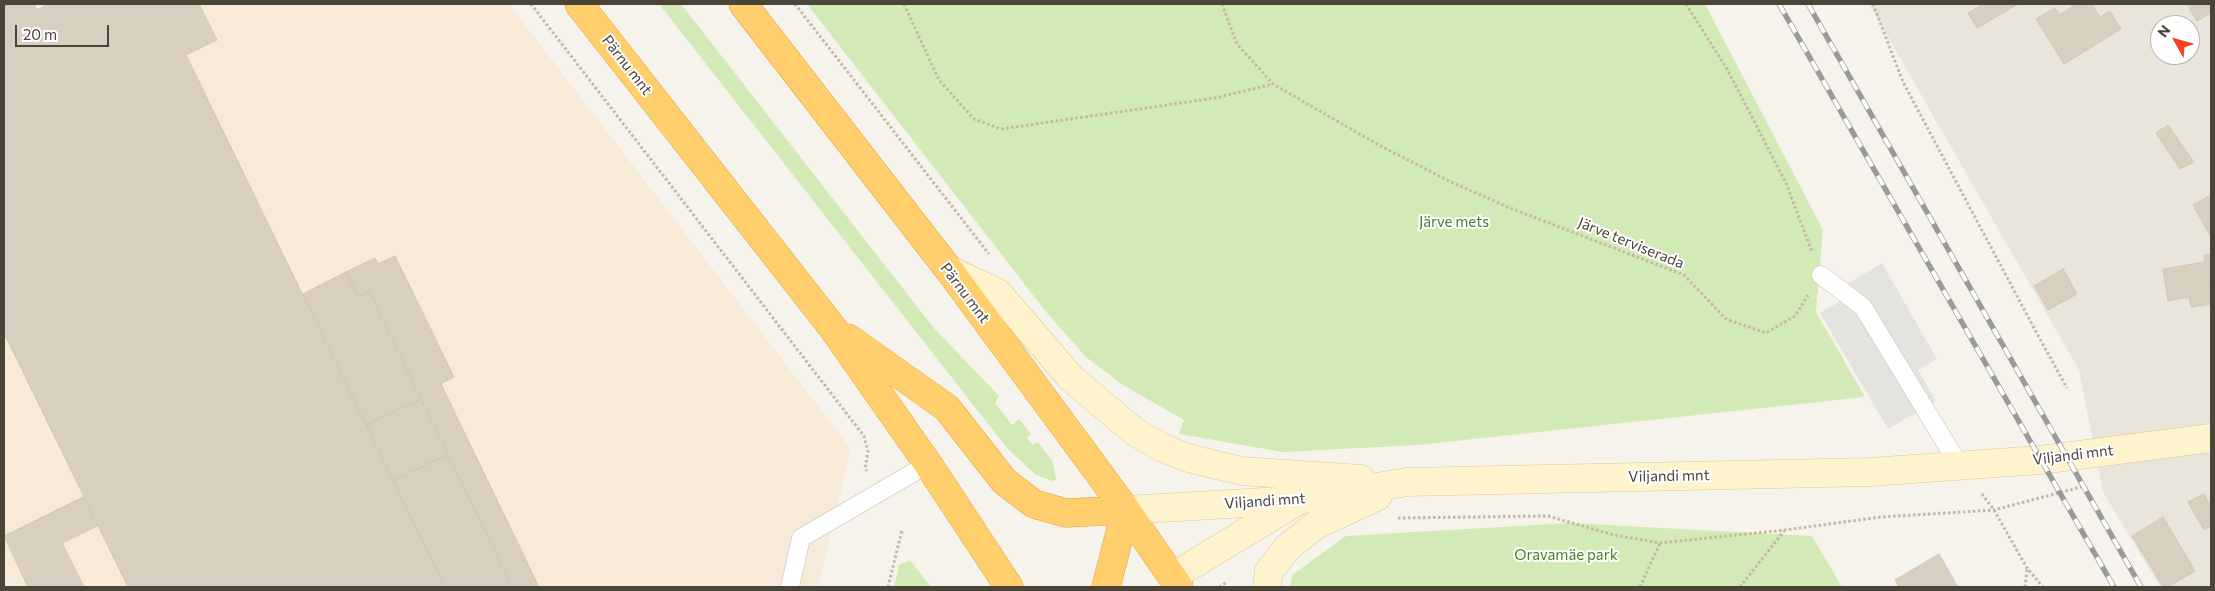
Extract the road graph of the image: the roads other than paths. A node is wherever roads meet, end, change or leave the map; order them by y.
1 (579, 4) edge
2 (742, 4) edge
3 (949, 270) junction
4 (1821, 275) road end
5 (832, 327) junction
6 (2211, 438) edge
7 (928, 464) junction
8 (1960, 465) junction
9 (1407, 482) junction
10 (1299, 500) junction
11 (1126, 510) junction
12 (993, 575) edge
13 (1170, 584) edge
14 (790, 587) edge
15 (1009, 587) edge
16 (1106, 587) edge
17 (1267, 587) edge

1 - 5 highway, Pärnu mnt
2 - 3 highway, Pärnu mnt
3 - 9 main road
3 - 11 highway, Pärnu mnt
4 - 8 lane
5 - 7 highway, Pärnu mnt
5 - 11 highway
6 - 8 main road, Viljandi mnt
7 - 12 highway, Pärnu mnt
7 - 14 lane
8 - 9 main road, Viljandi mnt
9 - 10 main road, Viljandi mnt
9 - 17 main road
10 - 11 main road, Viljandi mnt
10 - 13 main road
11 - 13 highway, Pärnu mnt
11 - 16 highway
12 - 15 highway, Pärnu mnt

